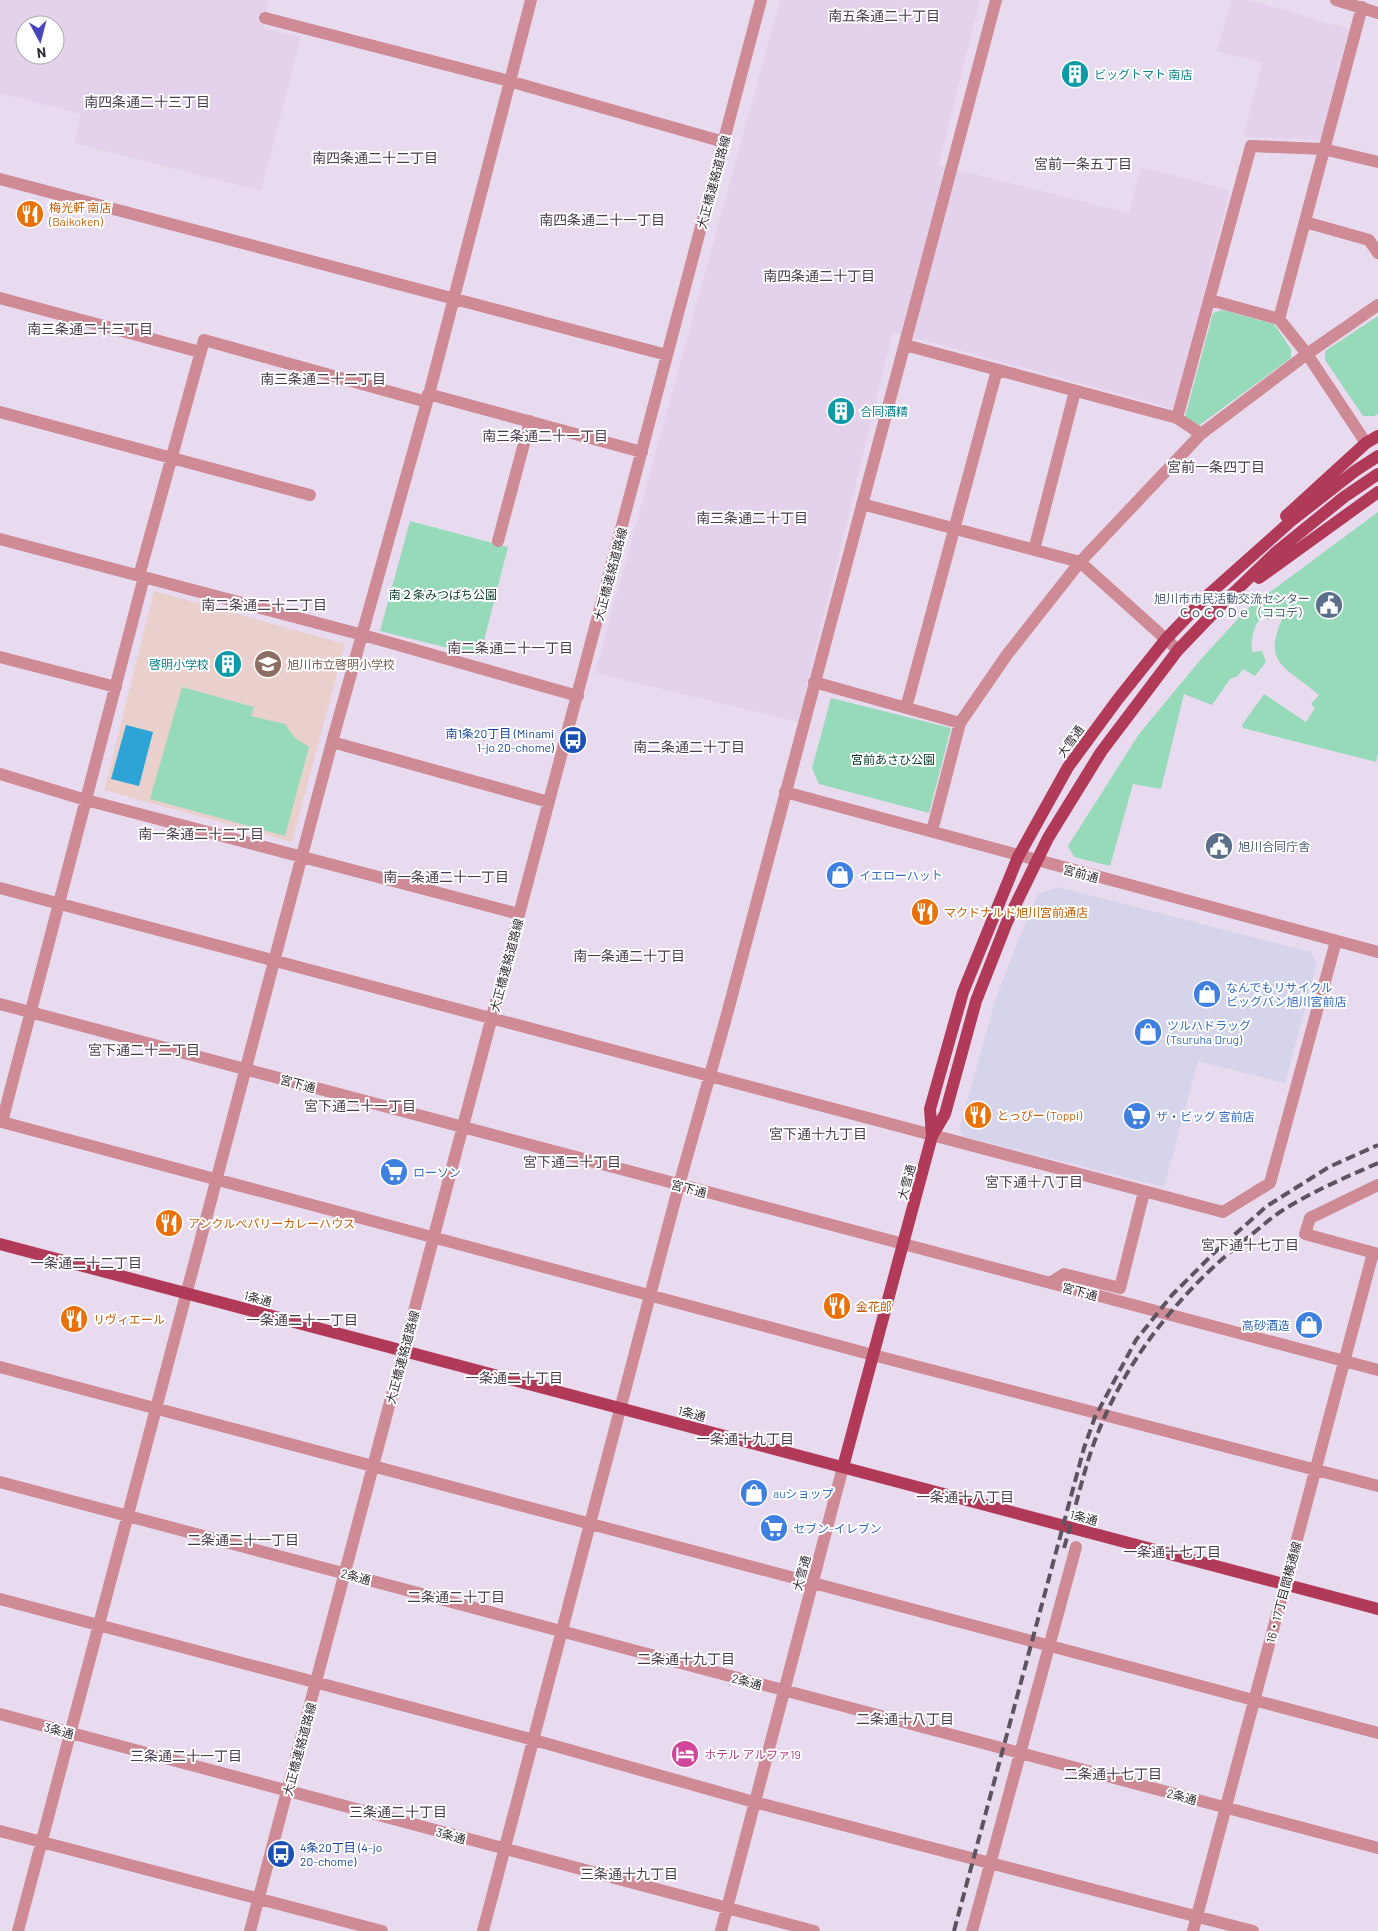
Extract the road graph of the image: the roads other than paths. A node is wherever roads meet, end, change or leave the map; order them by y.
1 (530, 0) edge
2 (762, 0) edge
3 (996, 0) edge
4 (1336, 0) edge
5 (1362, 8) junction
6 (1378, 13) edge
7 (264, 18) dead end
8 (509, 81) junction
9 (724, 142) junction
10 (1323, 148) junction
11 (1378, 162) edge
12 (0, 179) edge
13 (1305, 222) junction
14 (1378, 252) edge
15 (0, 298) edge
16 (453, 298) junction
17 (1210, 300) junction
18 (1378, 304) edge
19 (1279, 319) junction
20 (905, 345) junction
21 (200, 352) junction
22 (1307, 354) junction
23 (667, 356) junction
24 (997, 370) junction
25 (1075, 391) junction
26 (428, 398) junction
27 (0, 412) edge
28 (1177, 418) junction
29 (530, 421) junction
30 (1202, 434) junction
31 (1378, 436) edge
32 (1366, 443) junction
33 (642, 452) junction
34 (1378, 456) edge
35 (172, 457) junction
36 (1378, 474) edge
37 (1378, 492) edge
38 (310, 495) dead end
39 (862, 504) junction
40 (954, 528) junction
41 (0, 539) edge
42 (498, 540) dead end
43 (1034, 550) junction
44 (1080, 562) junction
45 (142, 576) junction
46 (1207, 596) junction
47 (363, 635) junction
48 (1166, 639) junction
49 (1182, 645) junction
50 (0, 657) edge
51 (814, 682) junction
52 (116, 687) junction
53 (578, 696) junction
54 (906, 708) junction
55 (960, 723) junction
56 (332, 742) junction
57 (0, 774) edge
58 (785, 792) junction
59 (86, 800) junction
60 (549, 802) junction
61 (932, 831) junction
62 (302, 857) junction
63 (1018, 857) junction
64 (1036, 861) junction
65 (0, 888) edge
66 (60, 903) junction
67 (519, 914) junction
68 (1336, 941) junction
69 (1378, 952) edge
70 (274, 962) junction
71 (0, 1004) edge
72 (29, 1012) junction
73 (492, 1018) junction
74 (246, 1069) junction
75 (709, 1076) junction
76 (463, 1127) junction
77 (932, 1136) junction
78 (217, 1179) junction
79 (679, 1185) junction
80 (1378, 1185) edge
81 (1144, 1192) junction
82 (434, 1238) junction
83 (0, 1244) edge
84 (903, 1246) junction
85 (1376, 1253) edge
86 (1050, 1283) junction
87 (188, 1293) junction
88 (650, 1294) junction
89 (404, 1350) junction
90 (872, 1355) junction
91 (1345, 1361) junction
92 (0, 1367) edge
93 (1378, 1370) edge
94 (156, 1408) junction
95 (620, 1408) junction
96 (373, 1466) junction
97 (843, 1467) junction
98 (1316, 1470) junction
99 (0, 1482) edge
100 (1378, 1486) edge
101 (128, 1516) junction
102 (591, 1523) junction
103 (1076, 1547) dead end
104 (345, 1573) junction
105 (813, 1584) junction
106 (1286, 1584) junction
107 (0, 1599) edge
108 (1378, 1609) edge
109 (100, 1625) junction
110 (563, 1632) junction
111 (1048, 1646) junction
112 (316, 1683) junction
113 (784, 1691) junction
114 (1254, 1700) junction
115 (0, 1714) edge
116 (71, 1733) junction
117 (1378, 1733) edge
118 (534, 1740) junction
119 (1020, 1753) junction
120 (288, 1791) junction
121 (754, 1802) junction
122 (1225, 1808) junction
123 (0, 1831) edge
124 (44, 1842) junction
125 (1378, 1848) edge
126 (505, 1849) junction
127 (990, 1864) junction
128 (259, 1899) junction
129 (727, 1908) junction
130 (1197, 1916) junction
131 (18, 1931) edge
132 (250, 1931) edge
133 (382, 1931) edge
134 (484, 1931) edge
135 (721, 1931) edge
136 (814, 1931) edge
137 (972, 1931) edge
138 (1193, 1931) edge
139 (1253, 1931) edge

1 - 8 street
2 - 9 street, 大正橋連絡道路線
3 - 20 street
4 - 5 street
5 - 6 street
5 - 10 street
7 - 8 street
8 - 9 street
8 - 16 street
9 - 23 street, 大正橋連絡道路線
10 - 11 street
10 - 13 street
10 - 17 street
12 - 16 street
13 - 14 street
13 - 19 street
15 - 21 street
16 - 23 street
16 - 26 street
17 - 19 street
17 - 28 street
18 - 22 street
19 - 22 street
20 - 24 street
20 - 39 street
21 - 26 street
21 - 35 street
22 - 30 street
22 - 32 street
23 - 33 street, 大正橋連絡道路線
24 - 25 street
24 - 40 street
25 - 28 street
25 - 43 street
26 - 29 street
26 - 47 street
27 - 35 street
28 - 30 street
29 - 33 street
29 - 42 street
30 - 44 street
31 - 32 main road
32 - 46 main road
33 - 53 street, 大正橋連絡道路線
34 - 46 main road, 大雪通
35 - 38 street
35 - 45 street
36 - 49 main road, 大雪通
37 - 49 main road
39 - 40 street
39 - 51 street
40 - 43 street
40 - 54 street
41 - 45 street
43 - 44 street
44 - 48 street
44 - 55 street
45 - 47 street
45 - 52 street
46 - 48 main road, 大雪通
47 - 53 street
47 - 56 street
48 - 49 street
48 - 63 main road, 大雪通
49 - 64 main road, 大雪通
50 - 52 street
51 - 54 street
51 - 58 street
52 - 59 street
53 - 60 street, 大正橋連絡道路線
54 - 55 street
55 - 61 street
56 - 60 street
56 - 62 street
57 - 59 street
58 - 61 street, 宮前通
58 - 75 street
59 - 62 street
59 - 66 street
60 - 67 street, 大正橋連絡道路線
61 - 63 street, 宮前通
62 - 67 street
62 - 70 street
63 - 64 street, 宮前通
63 - 77 main road, 大雪通
64 - 68 street, 宮前通
64 - 77 main road, 大雪通
65 - 66 street
66 - 70 street
66 - 72 street
67 - 73 street, 大正橋連絡道路線
68 - 69 street, 宮前通
68 - 81 street
70 - 73 street
70 - 74 street
71 - 72 street, 宮下通
72 - 74 street, 宮下通
72 - 78 street
73 - 75 street
73 - 76 street, 大正橋連絡道路線
74 - 76 street, 宮下通
74 - 78 street
75 - 77 street
75 - 79 street
76 - 79 street, 宮下通
76 - 82 street, 大正橋連絡道路線
77 - 81 street
77 - 84 main road, 大雪通
78 - 82 street
78 - 87 street
79 - 84 street, 宮下通
79 - 88 street
80 - 85 street
81 - 86 street
82 - 88 street
82 - 89 street, 大正橋連絡道路線
83 - 87 main road, 1条通
84 - 86 street, 宮下通
84 - 90 main road, 大雪通
85 - 91 street, 16・17丁目間横通線
86 - 91 street, 宮下通
87 - 89 main road, 1条通
87 - 94 street
88 - 90 street
88 - 95 street
89 - 95 main road, 1条通
89 - 96 street, 大正橋連絡道路線
90 - 97 main road, 大雪通
90 - 98 street
91 - 93 street, 宮下通
91 - 98 street, 16・17丁目間横通線
92 - 94 street
94 - 96 street
94 - 101 street
95 - 97 main road, 1条通
95 - 102 street
96 - 102 street
96 - 104 street, 大正橋連絡道路線
97 - 105 street, 大雪通
97 - 106 main road, 1条通
98 - 100 street
98 - 106 street, 16・17丁目間横通線
99 - 101 street, 2条通
101 - 104 street, 2条通
101 - 109 street
102 - 105 street
102 - 110 street
103 - 111 street
104 - 110 street, 2条通
104 - 112 street, 大正橋連絡道路線
105 - 111 street
105 - 113 street, 大雪通
106 - 108 main road, 1条通
106 - 114 street, 16・17丁目間横通線
107 - 109 street
109 - 112 street
109 - 116 street
110 - 113 street, 2条通
110 - 118 street
111 - 114 street
111 - 119 street
112 - 118 street
112 - 120 street, 大正橋連絡道路線
113 - 119 street, 2条通
113 - 121 street, 大雪通
114 - 117 street
114 - 122 street, 16・17丁目間横通線
115 - 116 street, 3条通
116 - 120 street, 3条通
116 - 124 street
118 - 121 street
118 - 126 street
119 - 122 street, 2条通
119 - 127 street
120 - 126 street, 3条通
120 - 128 street, 大正橋連絡道路線
121 - 127 street
121 - 129 street, 大雪通
122 - 125 street, 2条通
122 - 130 street, 16・17丁目間横通線
123 - 124 street
124 - 128 street
124 - 131 street
126 - 129 street, 3条通
126 - 134 street
127 - 130 street
127 - 137 street
128 - 132 street, 大正橋連絡道路線
128 - 133 street
129 - 135 street, 大雪通
129 - 136 street, 3条通
130 - 138 street, 16・17丁目間横通線
130 - 139 street

